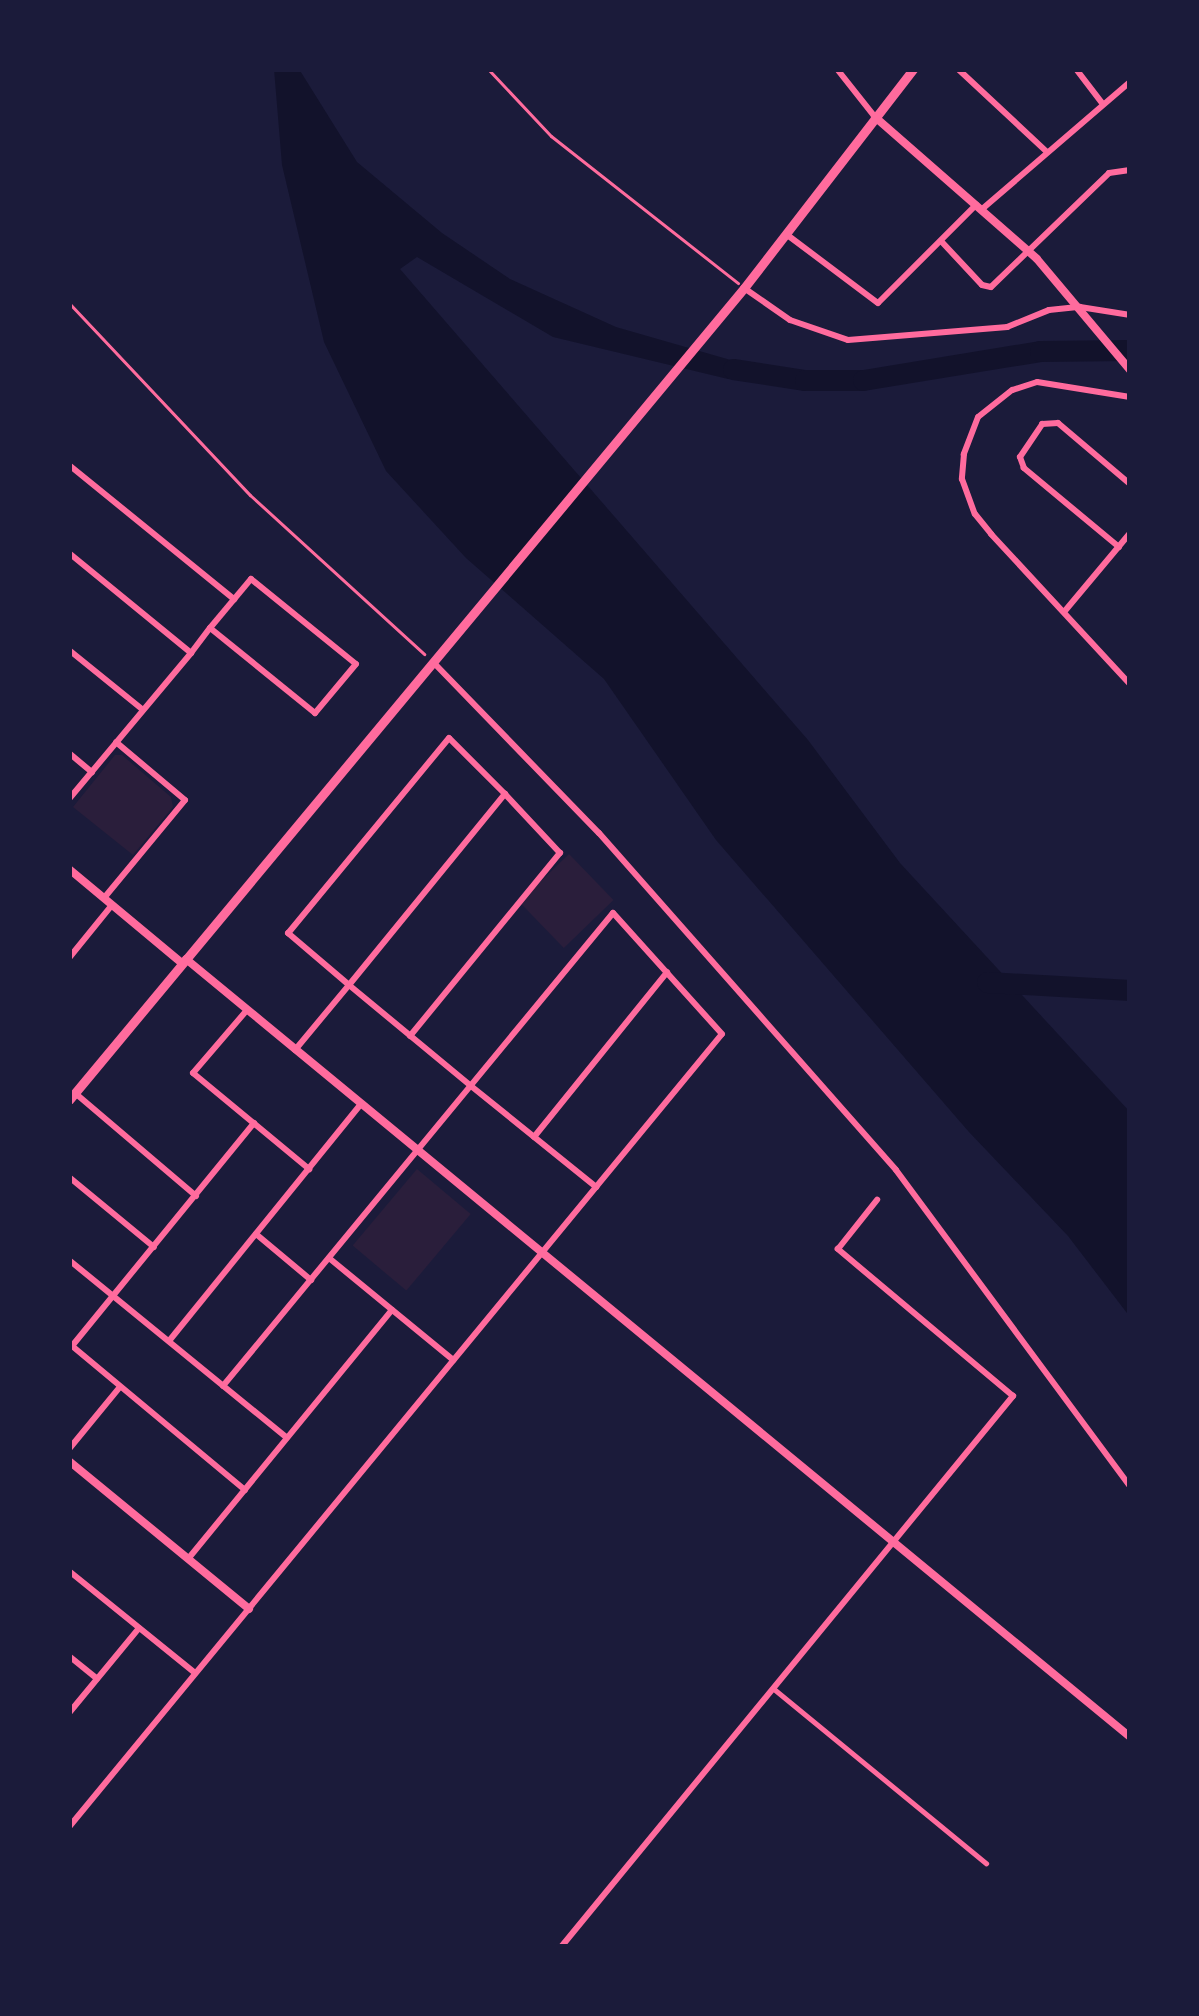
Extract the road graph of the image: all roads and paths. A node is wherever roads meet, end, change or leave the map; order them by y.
1 (488, 69) edge
2 (837, 69) edge
3 (913, 69) edge
4 (958, 69) edge
5 (1076, 69) edge
6 (1130, 82) edge
7 (1102, 103) junction
8 (875, 117) junction
9 (1046, 151) junction
10 (1130, 170) edge
11 (979, 208) junction
12 (786, 234) junction
13 (941, 241) junction
14 (745, 287) junction
15 (69, 302) edge
16 (1080, 307) junction
17 (1130, 316) edge
18 (1130, 370) edge
19 (1130, 397) edge
20 (69, 465) edge
21 (1130, 484) edge
22 (1130, 533) edge
23 (1119, 547) junction
24 (69, 553) edge
25 (234, 599) junction
26 (1064, 612) junction
27 (210, 628) junction
28 (69, 650) edge
29 (191, 653) junction
30 (434, 663) junction
31 (1130, 684) edge
32 (143, 710) junction
33 (116, 742) junction
34 (69, 753) edge
35 (92, 772) junction
36 (505, 794) junction
37 (69, 800) edge
38 (69, 869) edge
39 (108, 902) junction
40 (69, 958) edge
41 (184, 961) junction
42 (667, 972) junction
43 (349, 985) junction
44 (247, 1010) junction
45 (410, 1036) junction
46 (295, 1050) junction
47 (471, 1086) junction
48 (71, 1096) edge
49 (361, 1105) junction
50 (254, 1123) junction
51 (534, 1137) junction
52 (417, 1150) junction
53 (309, 1169) junction
54 (69, 1177) edge
55 (596, 1187) junction
56 (196, 1196) junction
57 (877, 1200) dead end
58 (256, 1234) junction
59 (154, 1247) junction
60 (541, 1253) junction
61 (329, 1258) junction
62 (69, 1260) edge
63 (311, 1280) junction
64 (112, 1295) junction
65 (392, 1310) junction
66 (169, 1341) junction
67 (453, 1360) junction
68 (223, 1385) junction
69 (120, 1387) junction
70 (287, 1438) junction
71 (69, 1449) edge
72 (69, 1461) edge
73 (1130, 1486) edge
74 (245, 1490) junction
75 (893, 1542) junction
76 (188, 1559) junction
77 (69, 1571) edge
78 (249, 1609) junction
79 (139, 1628) junction
80 (69, 1657) edge
81 (195, 1673) junction
82 (97, 1679) junction
83 (773, 1688) junction
84 (69, 1713) edge
85 (1130, 1737) edge
86 (69, 1827) edge
87 (986, 1863) dead end
88 (561, 1947) edge

1 - 14 path
2 - 8 street
3 - 8 main road
4 - 9 street
5 - 7 street
6 - 7 street
7 - 9 street
8 - 11 street
8 - 12 main road
9 - 11 street
10 - 13 street
11 - 13 street
11 - 16 street
12 - 13 street
12 - 14 main road
14 - 16 street
14 - 30 main road
15 - 30 path
16 - 17 street
16 - 18 street
19 - 26 street
20 - 25 street
21 - 23 street
22 - 23 street
23 - 26 street
24 - 29 street
25 - 27 street
25 - 27 street
26 - 31 street
27 - 29 street
28 - 32 street
29 - 32 street
30 - 41 main road
30 - 73 street
32 - 33 street
33 - 35 street
33 - 39 street
34 - 35 street
35 - 37 street
36 - 43 street
36 - 43 street
36 - 45 street
38 - 39 street
39 - 40 street
39 - 41 street
41 - 44 street
41 - 48 main road
42 - 47 street
42 - 51 street
42 - 55 street
43 - 45 street
43 - 46 street
44 - 46 street
44 - 50 street
45 - 47 street
46 - 49 street
47 - 51 street
47 - 52 street
48 - 56 street
49 - 52 street
49 - 53 street
50 - 53 street
50 - 56 street
51 - 55 street
52 - 60 street
52 - 61 street
53 - 58 street
54 - 59 street
55 - 60 street
56 - 59 street
57 - 75 street
58 - 63 street
58 - 66 street
59 - 64 street
60 - 67 street
60 - 75 street
61 - 63 street
61 - 65 street
62 - 64 street
63 - 68 street
64 - 66 street
64 - 69 street
65 - 67 street
65 - 70 street
66 - 68 street
67 - 78 street
68 - 70 street
69 - 71 street
69 - 74 street
70 - 74 street
72 - 76 street
74 - 76 street
75 - 83 street
75 - 85 street
76 - 78 street
77 - 79 street
78 - 81 street
79 - 81 street
79 - 82 street
80 - 82 street
81 - 86 street
82 - 84 street
83 - 87 street
83 - 88 street

